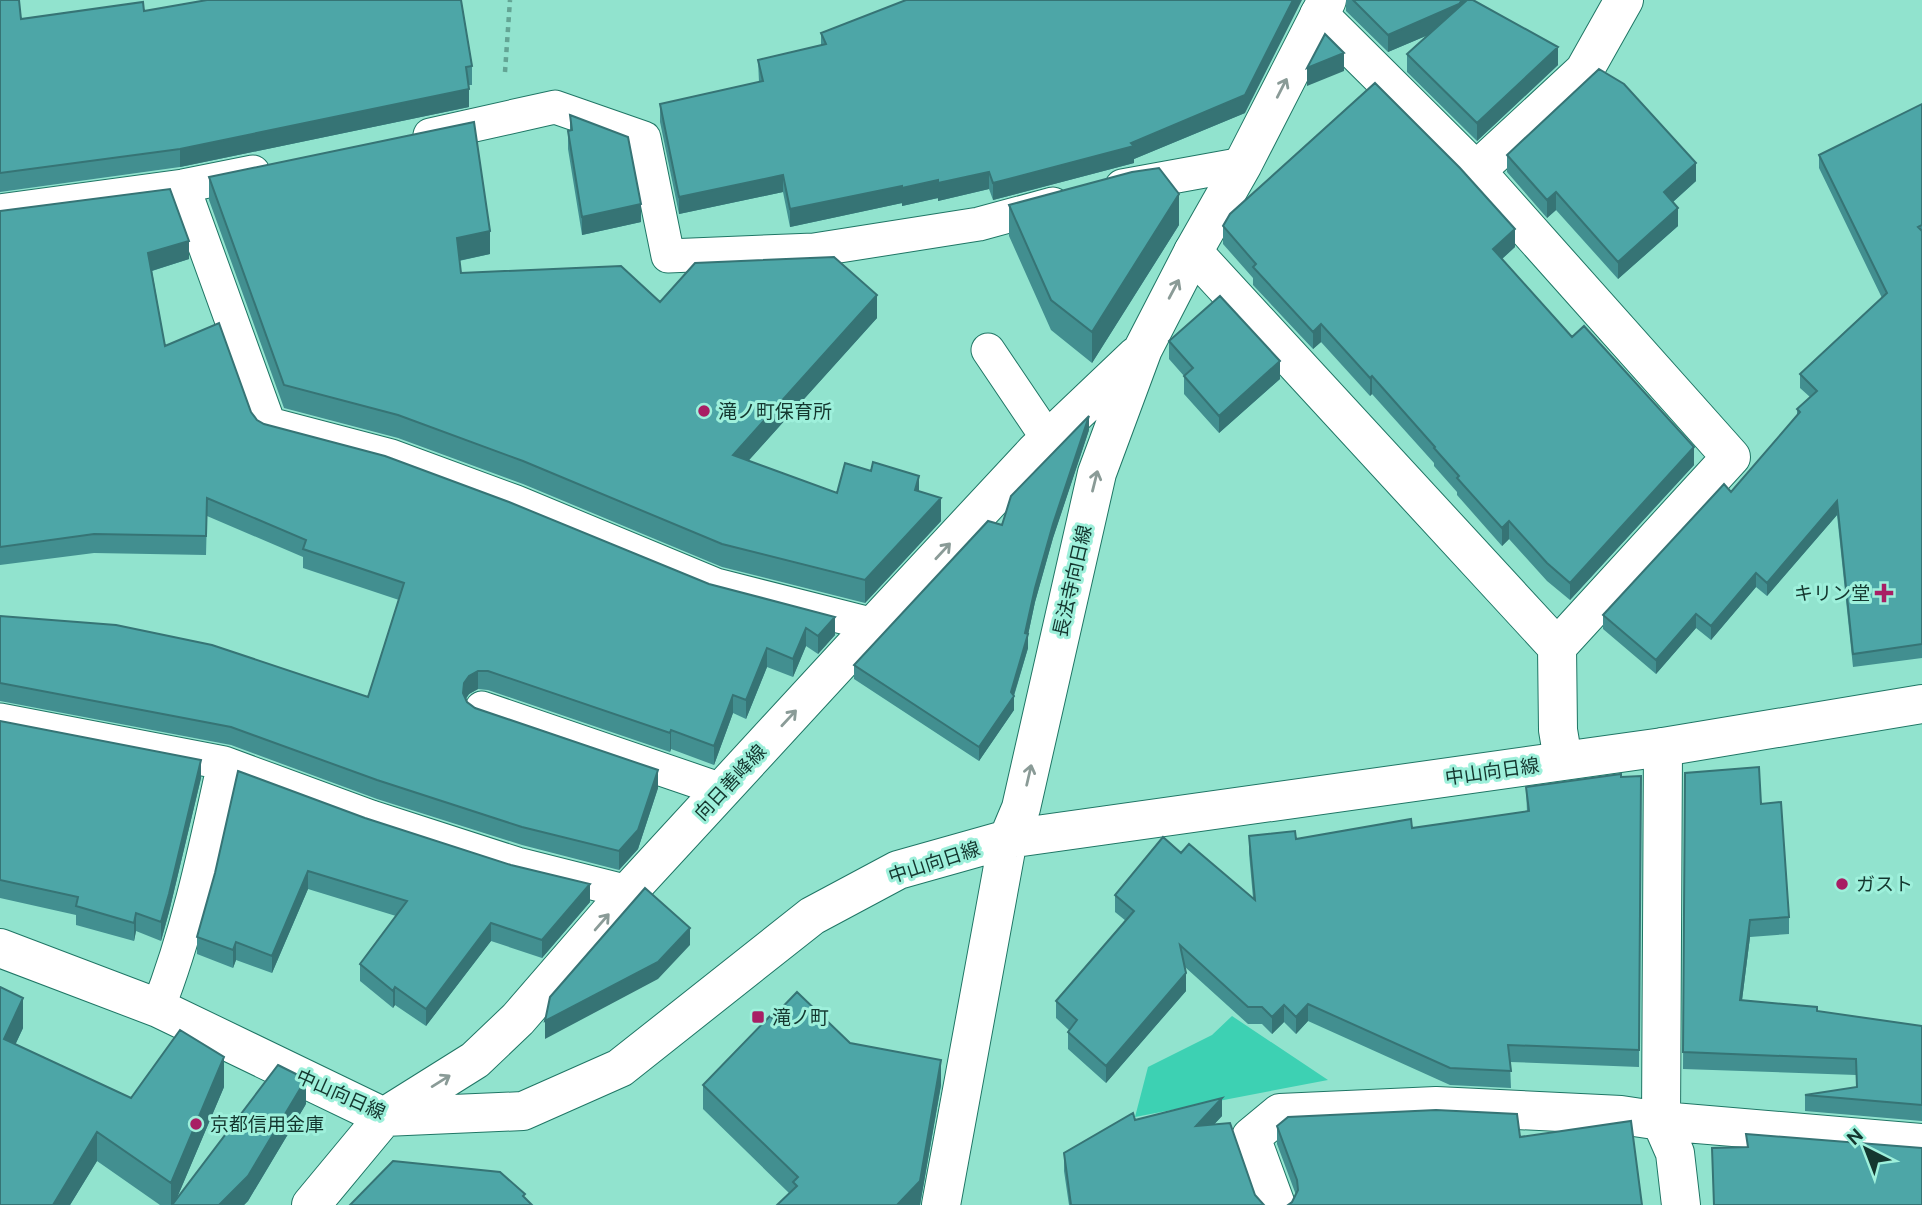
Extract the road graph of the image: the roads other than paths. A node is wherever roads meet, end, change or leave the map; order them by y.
1 (1624, 0) edge
2 (1323, 7) edge
3 (403, 141) edge
4 (1243, 164) junction
5 (279, 166) edge
6 (1476, 171) junction
7 (183, 186) junction
8 (0, 211) edge
9 (1193, 252) junction
10 (988, 349) dead end
11 (1143, 349) junction
12 (1048, 439) junction
13 (874, 625) junction
14 (1557, 647) junction
15 (1922, 704) edge
16 (482, 708) edge
17 (0, 720) edge
18 (1663, 747) junction
19 (1563, 760) junction
20 (224, 763) junction
21 (722, 790) junction
22 (1008, 839) junction
23 (628, 892) junction
24 (0, 948) edge
25 (158, 1008) junction
26 (384, 1117) junction
27 (1661, 1121) junction
28 (1922, 1143) edge
29 (311, 1205) edge
30 (941, 1205) edge
31 (1276, 1205) edge
32 (1681, 1205) edge

1 - 6 main road
4 -> 2 main road, 長法寺向日線
2 - 6 main road
3 - 4 lane
4 - 9 main road, 長法寺向日線
5 - 7 lane
6 - 14 main road
7 - 8 lane
7 - 13 lane
11 -> 9 main road, 長法寺向日線
9 - 14 main road
10 - 12 lane
11 - 12 main road, 向日善峰線
22 -> 11 main road, 長法寺向日線
13 -> 12 main road, 向日善峰線
21 -> 13 main road, 向日善峰線
14 - 19 main road
15 - 18 main road, 中山向日線
16 - 21 lane
17 - 20 lane
18 - 19 main road, 中山向日線
18 - 27 main road
19 - 22 main road, 中山向日線
20 - 23 lane
20 - 25 lane
21 - 23 main road, 向日善峰線
22 - 26 main road, 中山向日線
22 - 30 main road, 長法寺向日線
26 -> 23 main road, 向日善峰線
24 - 25 main road, 中山向日線
25 - 26 main road, 中山向日線
26 - 29 main road, 向日善峰線
27 - 28 main road
27 - 31 main road
27 - 32 main road

